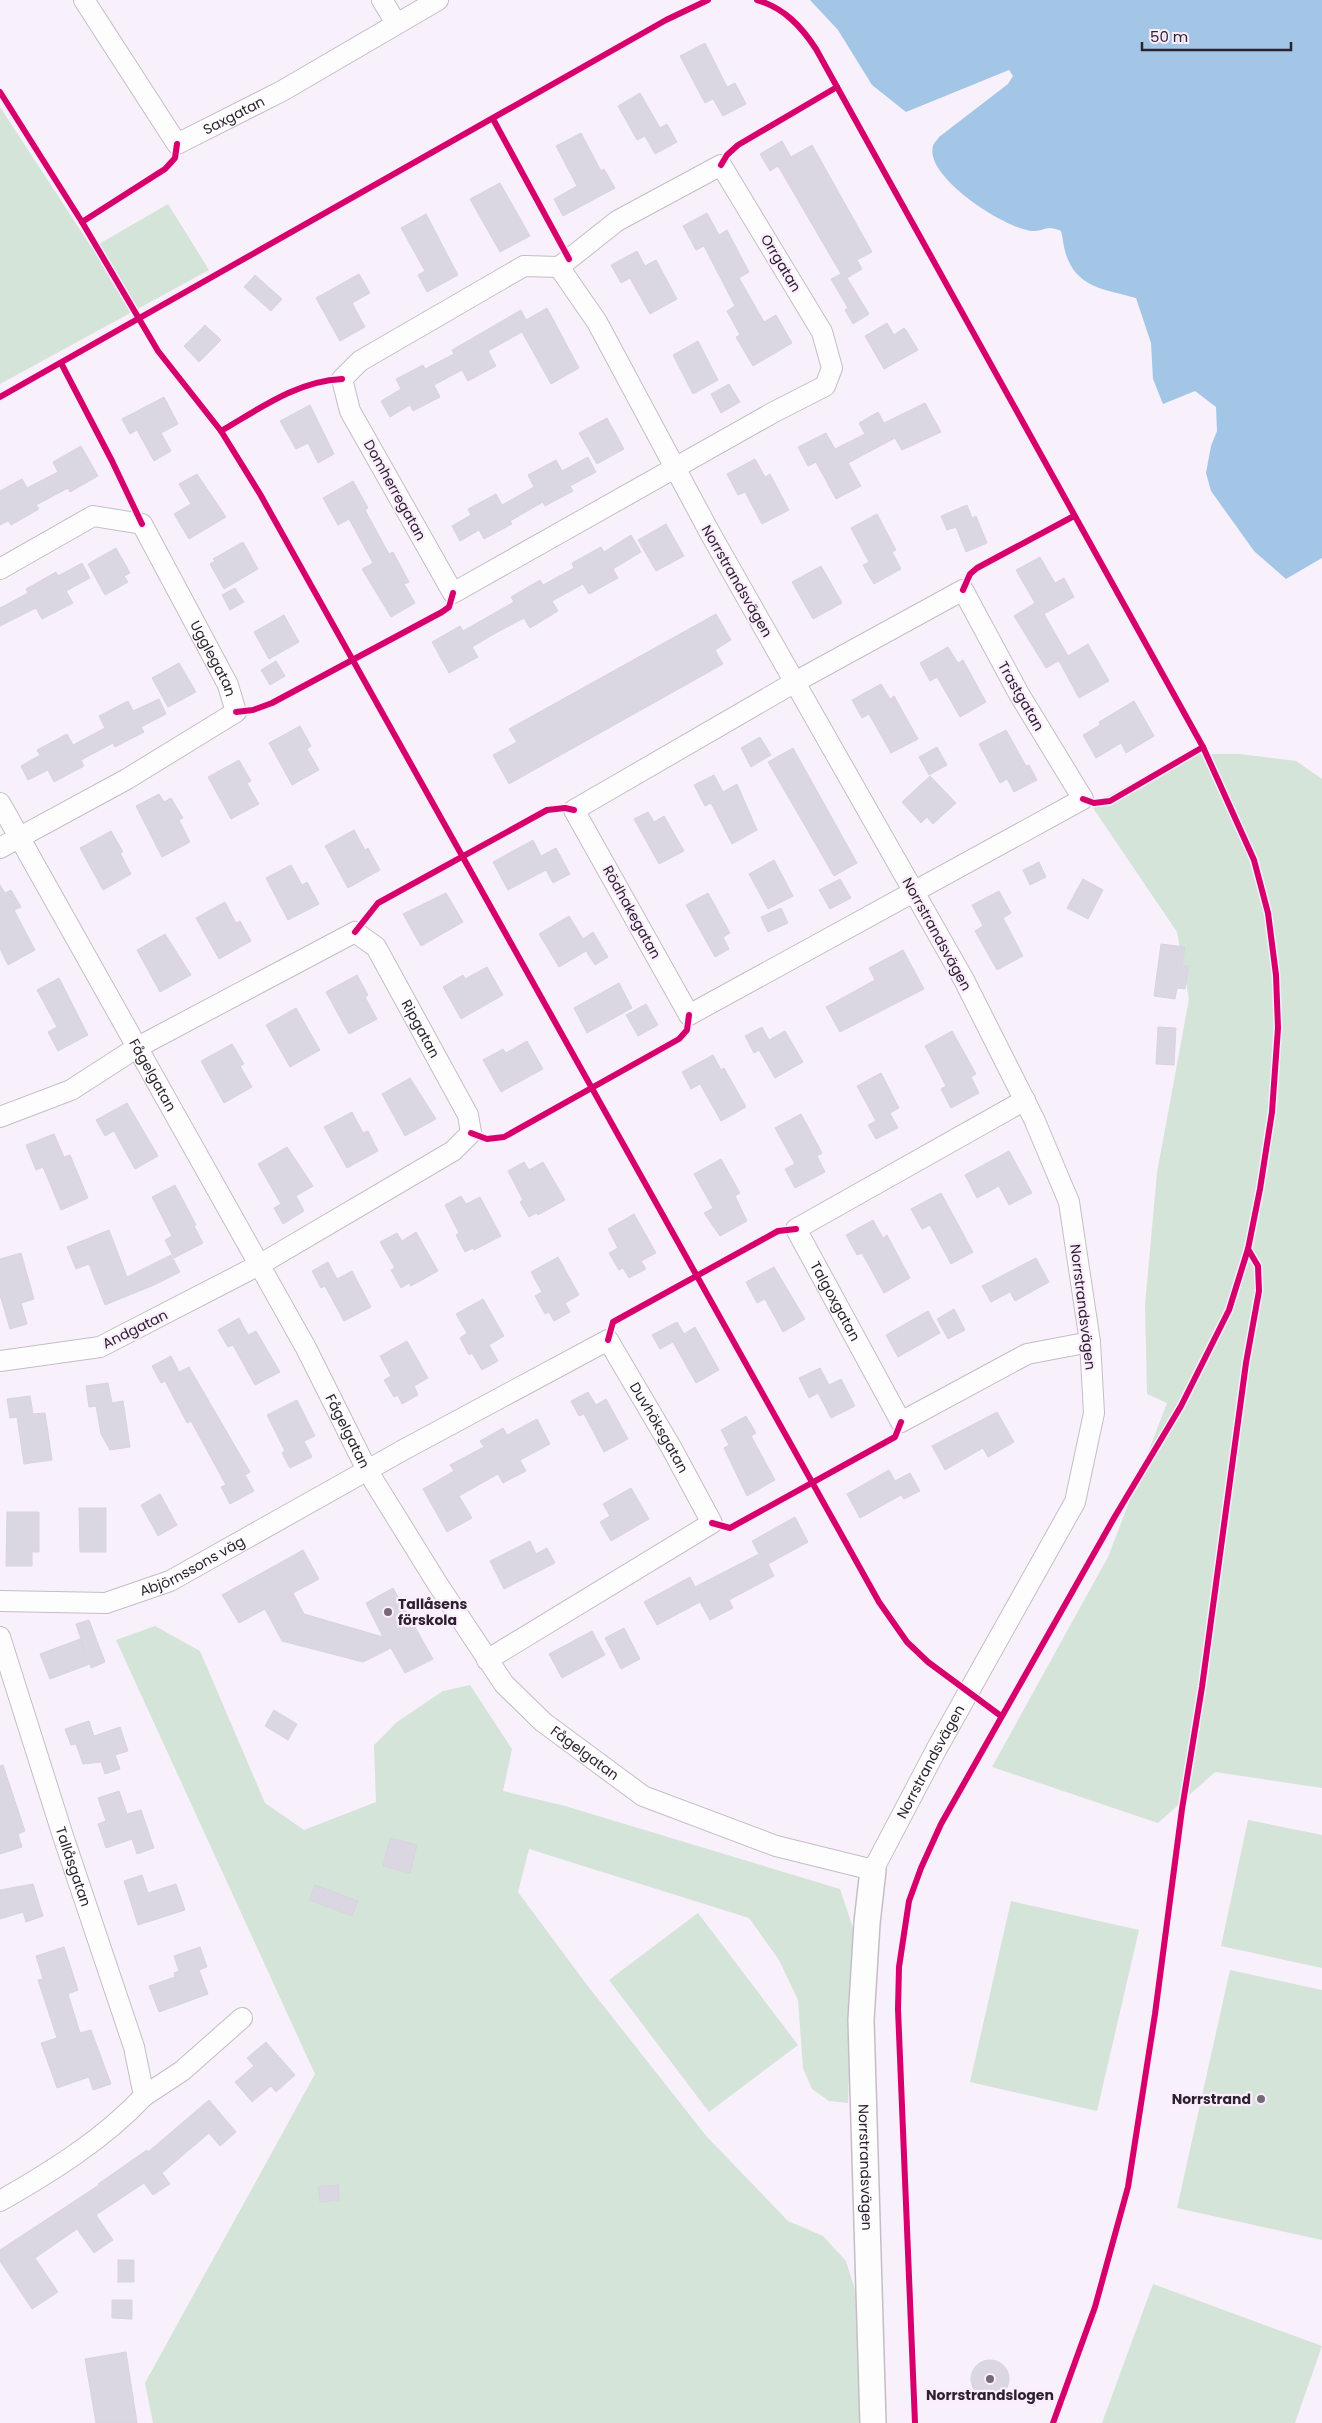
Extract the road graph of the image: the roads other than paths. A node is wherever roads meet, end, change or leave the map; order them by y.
1 (84, 0) edge
2 (382, 0) edge
3 (438, 0) edge
4 (396, 23) junction
5 (559, 267) junction
6 (676, 469) junction
7 (0, 568) edge
8 (795, 682) junction
9 (0, 803) edge
10 (20, 838) junction
11 (0, 848) edge
12 (914, 893) junction
13 (136, 1048) junction
14 (1024, 1100) junction
15 (0, 1117) edge
16 (259, 1265) junction
17 (1090, 1342) junction
18 (0, 1361) edge
19 (368, 1470) junction
20 (0, 1601) edge
21 (0, 1638) edge
22 (486, 1660) junction
23 (873, 1870) junction
24 (242, 2018) dead end
25 (144, 2096) junction
26 (0, 2201) edge
27 (873, 2423) edge

1 - 4 street, Saxgatan
2 - 4 street
3 - 4 street, Saxgatan
5 - 6 street, Norrstrandsvägen
5 - 6 street, Orrgatan
5 - 6 street, Domherregatan
6 - 8 street, Norrstrandsvägen
7 - 10 street, Ugglegatan
8 - 12 street, Norrstrandsvägen
8 - 12 street, Trastgatan
8 - 12 street, Rödhakegatan
9 - 10 street, Fågelgatan
10 - 11 street
10 - 13 street, Fågelgatan
12 - 14 street, Norrstrandsvägen
13 - 15 street
13 - 16 street, Fågelgatan
13 - 16 street, Ripgatan
14 - 17 street, Norrstrandsvägen
14 - 17 street, Talgoxgatan
16 - 18 street, Andgatan
16 - 19 street, Fågelgatan
17 - 23 street, Norrstrandsvägen
19 - 20 street, Abjörnssons väg
19 - 22 street, Fågelgatan
19 - 22 street, Duvhöksgatan
21 - 25 street, Tallåsgatan
22 - 23 street, Fågelgatan
23 - 27 street, Norrstrandsvägen
24 - 25 street
25 - 26 street

